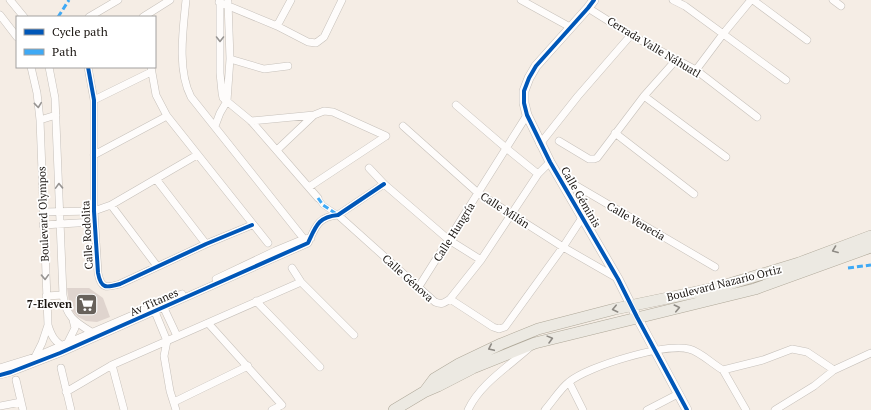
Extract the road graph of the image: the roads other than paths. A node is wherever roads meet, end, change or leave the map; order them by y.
1 (10, 0) edge
2 (118, 0) edge
3 (170, 0) edge
4 (186, 0) edge
5 (291, 0) edge
6 (342, 0) edge
7 (521, 0) edge
8 (594, 0) edge
9 (673, 0) edge
10 (752, 0) edge
11 (833, 0) edge
12 (220, 1) edge
13 (228, 2) edge
14 (687, 3) edge
15 (841, 6) dead end
16 (588, 8) junction
17 (0, 15) edge
18 (150, 15) edge
19 (23, 16) edge
20 (91, 16) edge
21 (277, 26) junction
22 (570, 27) junction
23 (723, 34) junction
24 (631, 35) junction
25 (16, 36) edge
26 (807, 40) dead end
27 (230, 59) junction
28 (676, 60) junction
29 (288, 66) dead end
30 (31, 68) edge
31 (49, 68) edge
32 (88, 68) edge
33 (151, 70) edge
34 (696, 70) junction
35 (786, 80) dead end
36 (644, 96) junction
37 (94, 100) junction
38 (227, 101) junction
39 (456, 104) dead end
40 (314, 115) junction
41 (527, 115) junction
42 (56, 116) junction
43 (167, 116) junction
44 (757, 117) dead end
45 (40, 120) junction
46 (252, 121) junction
47 (215, 126) junction
48 (403, 126) dead end
49 (615, 133) junction
50 (558, 141) dead end
51 (540, 144) junction
52 (506, 148) junction
53 (277, 150) junction
54 (94, 155) junction
55 (197, 155) junction
56 (726, 157) dead end
57 (550, 162) junction
58 (369, 168) dead end
59 (538, 174) junction
60 (557, 175) junction
61 (156, 180) junction
62 (384, 184) junction
63 (309, 187) junction
64 (478, 193) junction
65 (694, 194) dead end
66 (318, 198) joint
67 (111, 205) junction
68 (94, 211) junction
69 (43, 212) junction
70 (60, 212) junction
71 (338, 215) junction
72 (512, 215) junction
73 (582, 218) junction
74 (94, 222) junction
75 (60, 224) junction
76 (43, 225) junction
77 (252, 225) junction
78 (871, 236) edge
79 (307, 238) junction
80 (448, 240) junction
81 (268, 243) dead end
82 (206, 244) junction
83 (563, 247) junction
84 (871, 247) edge
85 (482, 260) junction
86 (157, 266) junction
87 (715, 267) dead end
88 (292, 268) dead end
89 (618, 279) junction
90 (301, 282) junction
91 (418, 288) junction
92 (62, 295) junction
93 (46, 296) junction
94 (450, 299) junction
95 (256, 301) junction
96 (163, 305) junction
97 (631, 305) junction
98 (154, 309) junction
99 (637, 317) junction
100 (73, 320) junction
101 (208, 323) junction
102 (48, 325) junction
103 (93, 333) junction
104 (354, 335) dead end
105 (177, 336) junction
106 (53, 338) junction
107 (167, 340) junction
108 (535, 343) junction
109 (67, 346) junction
110 (656, 351) junction
111 (871, 353) edge
112 (35, 357) junction
113 (112, 365) junction
114 (248, 366) junction
115 (320, 367) dead end
116 (0, 368) edge
117 (61, 368) dead end
118 (723, 370) junction
119 (834, 370) junction
120 (0, 374) edge
121 (16, 380) dead end
122 (569, 382) junction
123 (66, 392) junction
124 (424, 392) junction
125 (678, 394) junction
126 (21, 402) junction
127 (174, 402) junction
128 (0, 406) edge
129 (23, 410) edge
130 (71, 410) edge
131 (124, 410) edge
132 (176, 410) edge
133 (272, 410) edge
134 (394, 410) edge
135 (468, 410) edge
136 (545, 410) edge
137 (583, 410) edge
138 (648, 410) edge
139 (687, 410) edge
140 (746, 410) edge
141 (775, 410) edge

1 - 19 street
2 - 20 street
3 - 18 street
4 - 47 street
5 - 21 street
6 - 21 street
7 - 22 street
8 - 16 street, Calle Géminis
9 - 14 street
10 - 23 street
10 - 26 street
11 - 15 street
12 - 13 street
12 -> 38 street
13 - 21 street
13 - 27 street
14 - 23 street
16 - 22 street, Calle Géminis
16 - 24 street, Cerrada Valle Náhuatl
17 - 25 street
22 - 41 street, Calle Géminis
23 - 34 street
23 - 35 street
24 - 28 street, Cerrada Valle Náhuatl
24 - 51 street
27 - 29 street
27 - 38 street
28 - 34 street, Cerrada Valle Náhuatl
28 - 36 street
30 -> 45 street, Boulevard Olympos
31 - 42 street, Boulevard Olympos
32 - 37 street, Calle Rodolita
33 - 37 street
33 - 43 street
34 - 44 street, Cerrada Valle Náhuatl
36 - 49 street
36 - 56 street
37 - 54 street, Calle Rodolita
38 - 46 street
38 - 47 street
39 - 52 street
40 - 46 street
40 - 53 street
40 - 63 street
41 - 51 street, Calle Géminis
41 - 52 street, Calle Hungría
42 - 45 street
70 -> 42 street, Boulevard Olympos
43 - 54 street
43 - 55 street
45 - 69 street, Boulevard Olympos
46 - 53 street
47 - 79 street
48 - 64 street, Calle Milán
49 - 50 street
49 - 65 street
51 - 57 street, Calle Géminis
52 - 59 street
52 - 64 street, Calle Hungría
53 - 63 street
54 - 68 street, Calle Rodolita
55 - 61 street
55 - 77 street
57 - 59 street
57 - 60 street, Calle Géminis
58 - 62 street
59 - 72 street
60 - 73 street, Calle Géminis
60 - 87 street, Calle Venecia
61 - 67 street
61 - 82 street
62 - 71 street
62 - 80 street
63 - 66 street
64 - 72 street, Calle Milán
64 - 80 street, Calle Hungría
66 - 71 street
67 - 68 street
67 - 86 street
68 - 70 street
68 - 74 street, Calle Rodolita
69 - 70 street
69 - 76 street, Boulevard Olympos
70 - 75 street, Boulevard Olympos
71 - 79 street
71 - 91 street, Calle Génova
72 - 83 street, Calle Milán
72 - 85 street
73 - 83 street
73 - 89 street, Calle Géminis
74 - 75 street
74 - 86 street, Calle Rodolita
75 - 76 street
75 - 92 street, Boulevard Olympos
76 -> 93 street, Boulevard Olympos
77 - 81 street
77 - 82 street, Calle Rodolita
78 -> 97 main road, Boulevard Nazario Ortiz
79 - 96 street, Av Titanes
80 - 85 street
80 - 91 street, Calle Hungría
82 - 86 street, Calle Rodolita
83 - 89 street, Calle Milán
83 - 94 street, Calle Génova
99 -> 84 main road, Boulevard Nazario Ortiz
85 - 94 street
88 - 90 street
89 - 97 street, Calle Géminis
90 - 95 street
90 - 104 street
91 - 94 street, Calle Génova
92 - 93 street
92 - 100 street, Boulevard Olympos
93 - 102 street, Boulevard Olympos
95 - 101 street
95 - 115 street
96 - 98 street, Av Titanes
96 - 105 street
97 - 99 street, Calle Géminis
97 -> 124 main road, Boulevard Nazario Ortiz
98 - 103 street, Av Titanes
98 - 107 street
98 - 109 street, Av Titanes
108 -> 99 main road, Boulevard Nazario Ortiz
99 - 110 street, Calle Géminis
100 - 103 street
100 - 109 street
101 - 105 street
101 - 114 street
102 - 106 street, Boulevard Olympos
102 - 112 street
103 - 109 street, Av Titanes
105 - 107 street
106 - 109 street, Boulevard Olympos
106 - 109 street
107 - 113 street
107 - 127 street
108 - 124 main road, Boulevard Nazario Ortiz
108 - 135 street
109 - 112 street, Av Titanes
109 - 120 street, Av Titanes
110 - 118 street
110 - 122 street
110 - 125 street, Calle Géminis
111 - 119 street
112 - 116 street, Av Titanes
113 - 123 street
113 - 131 street
114 - 127 street
114 - 133 street
117 - 123 street
118 - 119 street
118 - 140 street
119 - 141 street
121 - 126 street
122 - 136 street
122 - 137 street
123 - 130 street
124 - 134 main road, Boulevard Nazario Ortiz
125 - 138 street
125 - 139 street, Calle Géminis
126 - 128 street
126 - 129 street
127 - 132 street

